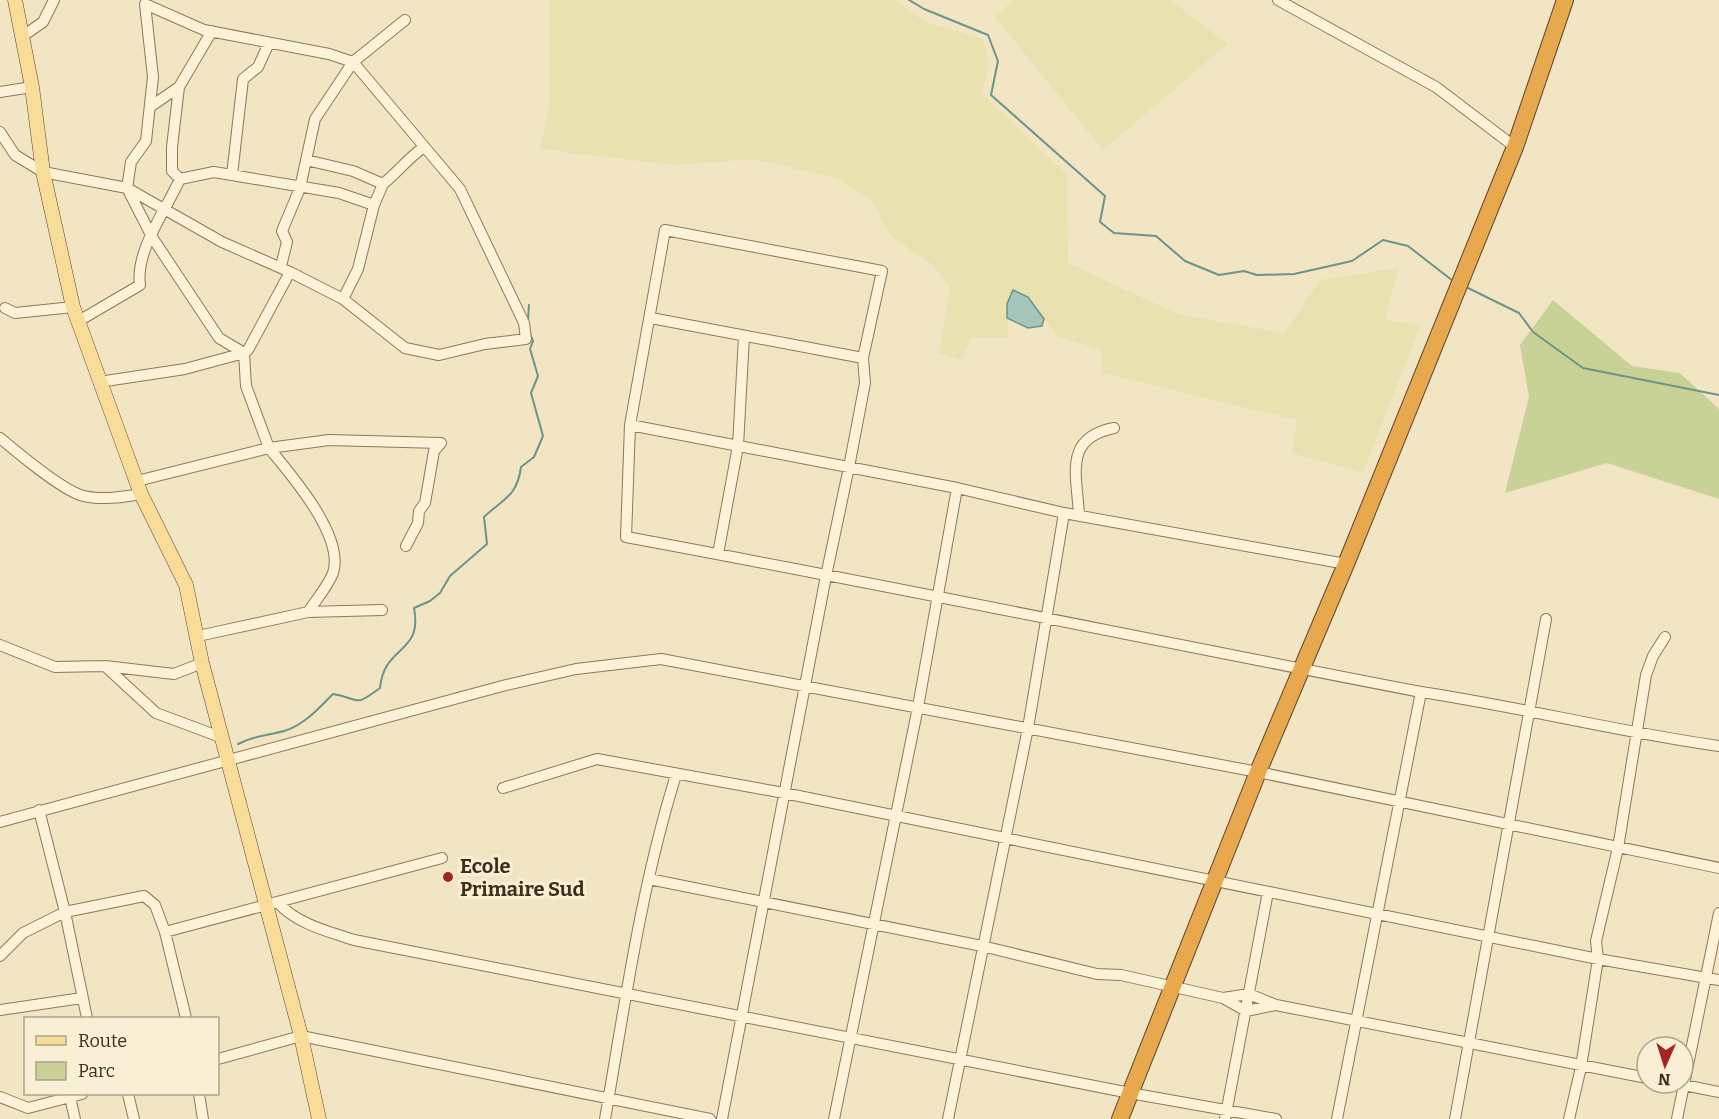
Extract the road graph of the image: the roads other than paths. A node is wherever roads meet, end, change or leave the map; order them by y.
1 (15, 0) edge
2 (54, 0) edge
3 (1278, 0) edge
4 (1565, 0) edge
5 (140, 2) edge
6 (405, 20) dead end
7 (212, 31) junction
8 (23, 36) junction
9 (269, 43) junction
10 (353, 62) junction
11 (32, 87) junction
12 (179, 87) junction
13 (0, 92) edge
14 (150, 107) junction
15 (0, 132) edge
16 (424, 147) junction
17 (1515, 147) junction
18 (306, 160) junction
19 (43, 172) junction
20 (232, 175) junction
21 (180, 178) junction
22 (383, 184) junction
23 (128, 188) junction
24 (300, 188) junction
25 (374, 205) junction
26 (166, 210) junction
27 (152, 237) junction
28 (286, 269) junction
29 (343, 299) junction
30 (73, 307) junction
31 (2, 308) edge
32 (651, 318) junction
33 (77, 322) junction
34 (744, 336) junction
35 (244, 353) junction
36 (863, 358) junction
37 (99, 382) junction
38 (630, 425) junction
39 (1114, 428) dead end
40 (0, 438) edge
41 (738, 446) junction
42 (269, 448) junction
43 (849, 467) junction
44 (139, 487) junction
45 (957, 488) junction
46 (1064, 513) junction
47 (1079, 515) junction
48 (406, 546) dead end
49 (718, 554) junction
50 (1346, 564) junction
51 (826, 576) junction
52 (938, 596) junction
53 (382, 610) dead end
54 (308, 612) junction
55 (1048, 617) junction
56 (1546, 619) dead end
57 (198, 636) junction
58 (1665, 638) dead end
59 (0, 645) edge
60 (202, 663) junction
61 (105, 666) junction
62 (1301, 668) junction
63 (806, 686) junction
64 (1420, 692) junction
65 (918, 708) junction
66 (1529, 712) junction
67 (1028, 728) junction
68 (1636, 734) junction
69 (223, 738) junction
70 (1719, 746) edge
71 (229, 761) junction
72 (1258, 772) junction
73 (676, 775) junction
74 (503, 788) dead end
75 (784, 793) junction
76 (1399, 801) junction
77 (39, 810) junction
78 (894, 816) junction
79 (0, 822) edge
80 (1509, 826) junction
81 (1004, 838) junction
82 (1618, 848) junction
83 (442, 858) dead end
84 (1719, 868) edge
85 (649, 879) junction
86 (1216, 882) junction
87 (1268, 892) junction
88 (272, 903) junction
89 (765, 903) junction
90 (65, 912) junction
91 (1377, 912) junction
92 (1719, 913) edge
93 (872, 924) junction
94 (165, 932) junction
95 (1489, 936) junction
96 (982, 946) junction
97 (0, 956) edge
98 (1598, 959) junction
99 (1706, 978) junction
100 (1719, 980) edge
101 (1173, 987) junction
102 (1249, 994) junction
103 (626, 995) junction
104 (82, 998) junction
105 (1223, 998) junction
106 (1276, 1005) junction
107 (0, 1010) edge
108 (1246, 1011) junction
109 (87, 1017) edge
110 (186, 1017) edge
111 (742, 1017) junction
112 (1356, 1021) junction
113 (1691, 1035) edge
114 (301, 1036) junction
115 (849, 1038) junction
116 (1469, 1045) junction
117 (960, 1058) junction
118 (219, 1059) edge
119 (1581, 1067) junction
120 (1635, 1076) edge
121 (1695, 1087) edge
122 (1719, 1092) edge
123 (1130, 1093) junction
124 (78, 1095) edge
125 (128, 1095) edge
126 (199, 1095) edge
127 (1678, 1095) edge
128 (0, 1097) edge
129 (70, 1097) junction
130 (609, 1100) junction
131 (28, 1108) junction
132 (1226, 1114) edge
133 (23, 1119) edge
134 (75, 1119) edge
135 (134, 1119) edge
136 (203, 1119) edge
137 (319, 1119) edge
138 (605, 1119) edge
139 (710, 1119) edge
140 (722, 1119) edge
141 (834, 1119) edge
142 (948, 1119) edge
143 (1120, 1119) edge
144 (1276, 1119) edge
145 (1337, 1119) edge
146 (1455, 1119) edge
147 (1569, 1119) edge
148 (1677, 1119) edge

1 - 8 main road
2 - 8 street
3 - 17 street
4 - 17 highway
5 - 7 street
5 - 14 street
6 - 10 street
7 - 9 street
7 - 12 street
8 - 11 main road
9 - 10 street
9 - 20 street
10 - 16 street
10 - 18 street
11 - 13 street
11 - 19 main road
12 - 14 street
12 - 21 street
14 - 23 street
15 - 19 street
16 - 22 street
16 - 29 street
17 - 50 highway
18 - 22 street
18 - 24 street
19 - 23 street
19 - 30 main road
20 - 21 street
20 - 24 street
21 - 26 street
22 - 25 street
23 - 26 street
23 - 27 street
24 - 25 street
24 - 28 street
25 - 29 street
26 - 27 street
26 - 28 street
27 - 33 street
27 - 35 street
28 - 29 street
28 - 35 street
30 - 31 street
30 - 33 main road
32 - 34 street
32 - 36 street
32 - 38 street
33 - 37 main road
34 - 36 street
34 - 41 street
35 - 37 street
35 - 42 street
36 - 43 street
37 - 44 main road
38 - 41 street
38 - 49 street
39 - 47 street
40 - 44 street
41 - 43 street
41 - 49 street
42 - 44 street
42 - 48 street
42 - 54 street
43 - 45 street
43 - 51 street
44 - 57 main road
45 - 46 street
45 - 52 street
46 - 47 street
46 - 55 street
47 - 50 street
49 - 51 street
50 - 62 highway
51 - 52 street
51 - 63 street
52 - 55 street
52 - 65 street
53 - 54 street
54 - 57 street
55 - 62 street
55 - 67 street
56 - 66 street
57 - 60 main road
58 - 68 street
59 - 61 street
60 - 61 street
60 - 69 main road
61 - 69 street
62 - 64 street
62 - 72 highway
63 - 65 street
63 - 71 street
63 - 75 street
64 - 66 street
64 - 76 street
65 - 67 street
65 - 78 street
66 - 68 street
66 - 80 street
67 - 72 street
67 - 81 street
68 - 70 street
68 - 82 street
69 - 71 main road
71 - 77 street
71 - 88 main road
72 - 76 street
72 - 86 highway
73 - 74 street
73 - 75 street
73 - 85 street
75 - 78 street
75 - 89 street
76 - 80 street
76 - 91 street
77 - 79 street
77 - 90 street
78 - 81 street
78 - 93 street
80 - 82 street
80 - 95 street
81 - 86 street
81 - 96 street
82 - 84 street
82 - 98 street
83 - 88 street
85 - 89 street
85 - 103 street
86 - 87 street
86 - 101 highway
87 - 91 street
87 - 102 street
88 - 94 street
88 - 103 street
88 - 114 main road
89 - 93 street
89 - 111 street
90 - 94 street
90 - 97 street
90 - 104 street
91 - 95 street
91 - 112 street
92 - 99 street
93 - 96 street
93 - 115 street
94 - 110 street
95 - 98 street
95 - 116 street
96 - 101 street
96 - 117 street
98 - 99 street
98 - 119 street
99 - 100 street
99 - 113 street
101 - 105 street
101 - 123 highway
102 - 105 street
102 - 106 street
102 - 108 street
103 - 111 street
103 - 130 street
104 - 107 street
104 - 109 street
105 - 108 street
106 - 108 street
106 - 112 street
108 - 132 street
111 - 115 street
111 - 140 street
112 - 116 street
112 - 145 street
114 - 118 street
114 - 130 street
114 - 137 main road
115 - 117 street
115 - 141 street
116 - 119 street
116 - 146 street
117 - 123 street
117 - 142 street
119 - 120 street
119 - 147 street
121 - 122 street
123 - 132 street
123 - 143 highway
124 - 129 street
125 - 135 street
126 - 136 street
127 - 148 street
128 - 131 street
129 - 131 street
129 - 134 street
130 - 138 street
130 - 139 street
131 - 133 street
132 - 144 street

